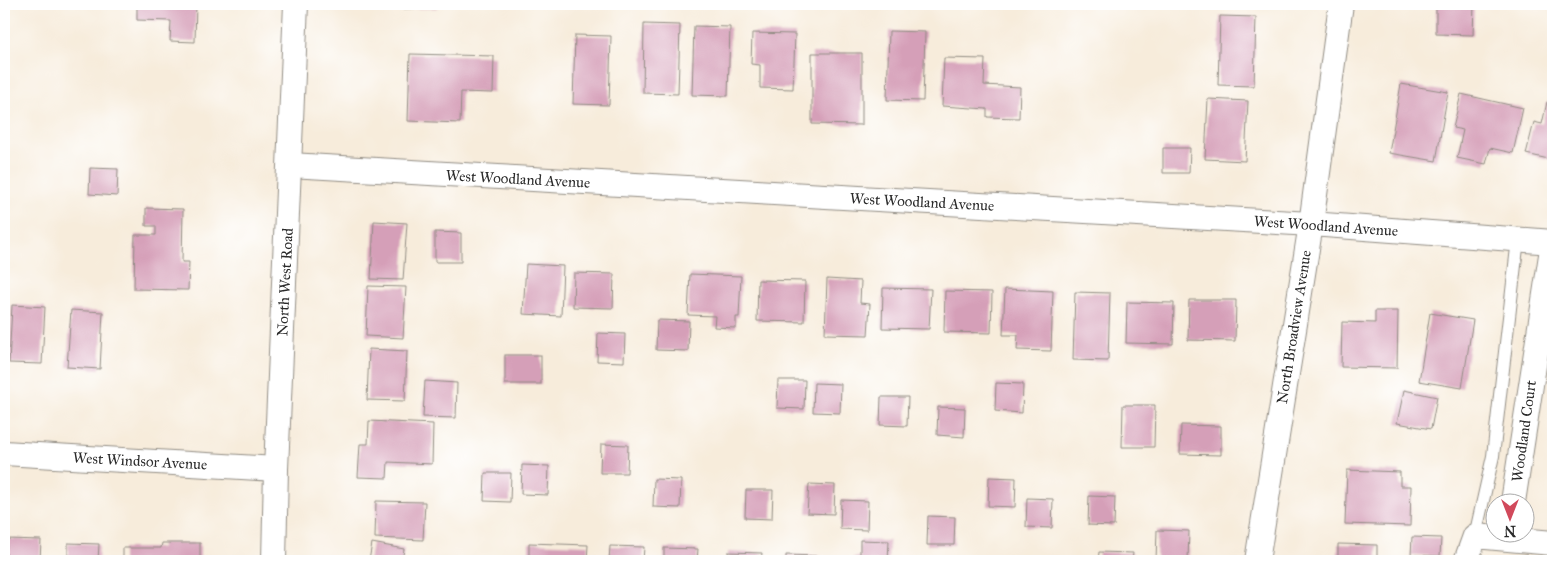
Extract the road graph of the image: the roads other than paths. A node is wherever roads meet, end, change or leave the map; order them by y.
1 (296, 4) edge
2 (1342, 4) edge
3 (290, 165) junction
4 (1311, 224) junction
5 (1518, 239) junction
6 (1553, 242) edge
7 (4, 452) edge
8 (276, 469) junction
9 (1516, 492) edge
10 (1475, 536) junction
11 (1484, 536) edge
12 (1534, 540) edge
13 (1553, 543) edge
14 (274, 561) edge
15 (1257, 561) edge
16 (1466, 561) edge

1 - 3 street, North West Road
2 - 4 street, North Broadview Avenue
3 - 4 street, West Woodland Avenue
3 - 8 street, North West Road
4 - 5 street, West Woodland Avenue
4 - 15 street, North Broadview Avenue
5 - 6 street, West Woodland Avenue
5 - 10 lane
6 - 9 street, Woodland Court
7 - 8 street, West Windsor Avenue
8 - 14 street, North West Road
10 - 11 street
10 - 16 street
12 - 13 street

